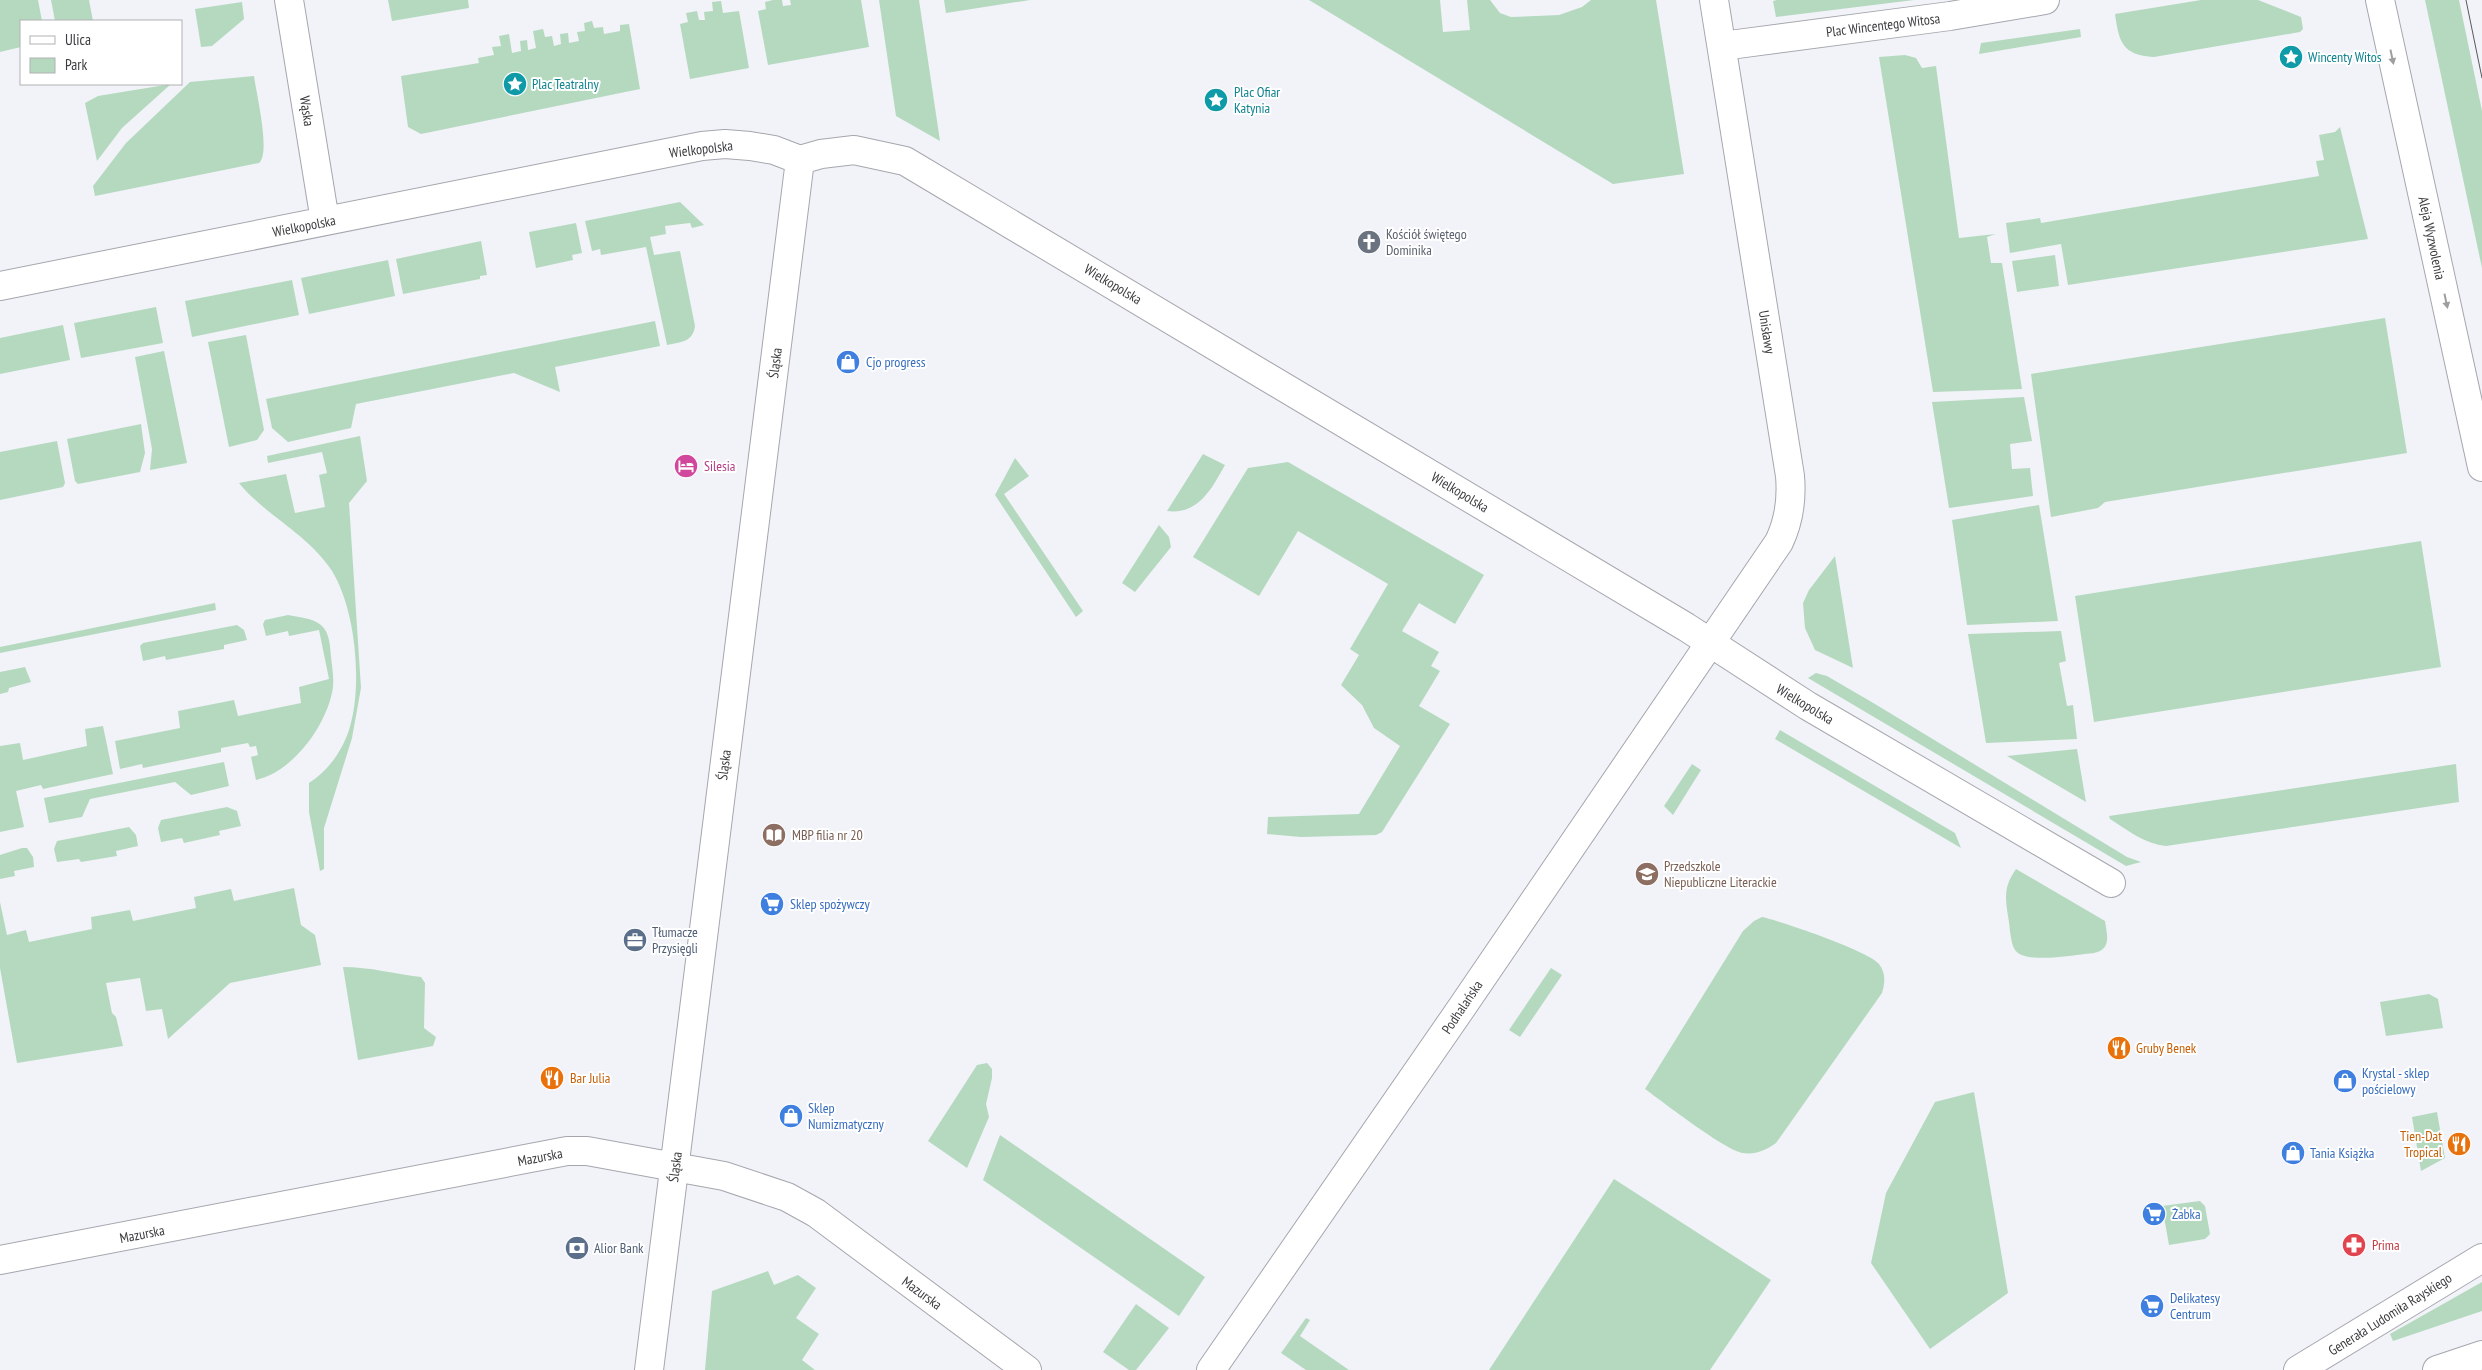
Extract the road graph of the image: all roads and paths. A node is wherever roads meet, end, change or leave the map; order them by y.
1 (289, 0) edge
2 (1714, 0) edge
3 (2045, 0) edge
4 (2381, 5) edge
5 (1722, 46) junction
6 (800, 160) junction
7 (326, 221) junction
8 (0, 286) edge
9 (2482, 467) edge
10 (1710, 643) junction
11 (2111, 883) dead end
12 (675, 1167) junction
13 (2482, 1258) edge
14 (0, 1260) edge
15 (2482, 1354) edge
16 (649, 1370) edge
17 (1027, 1370) edge
18 (1211, 1370) edge
19 (2298, 1370) edge
20 (2437, 1370) edge

1 - 7 street, Wąska
2 - 5 street, Unisławy
3 - 5 street, Plac Wincentego Witosa
4 -> 9 street, Aleja Wyzwolenia
5 - 10 street, Unisławy
6 - 7 street, Wielkopolska
6 - 10 street, Wielkopolska
6 - 12 street, Śląska
7 - 8 street, Wielkopolska
10 - 11 street, Wielkopolska
10 - 18 street, Podhalańska
12 - 14 street, Mazurska
12 - 16 street, Śląska
12 - 17 street, Mazurska
13 - 19 street, Generała Ludomiła Rayskiego
15 - 20 street

